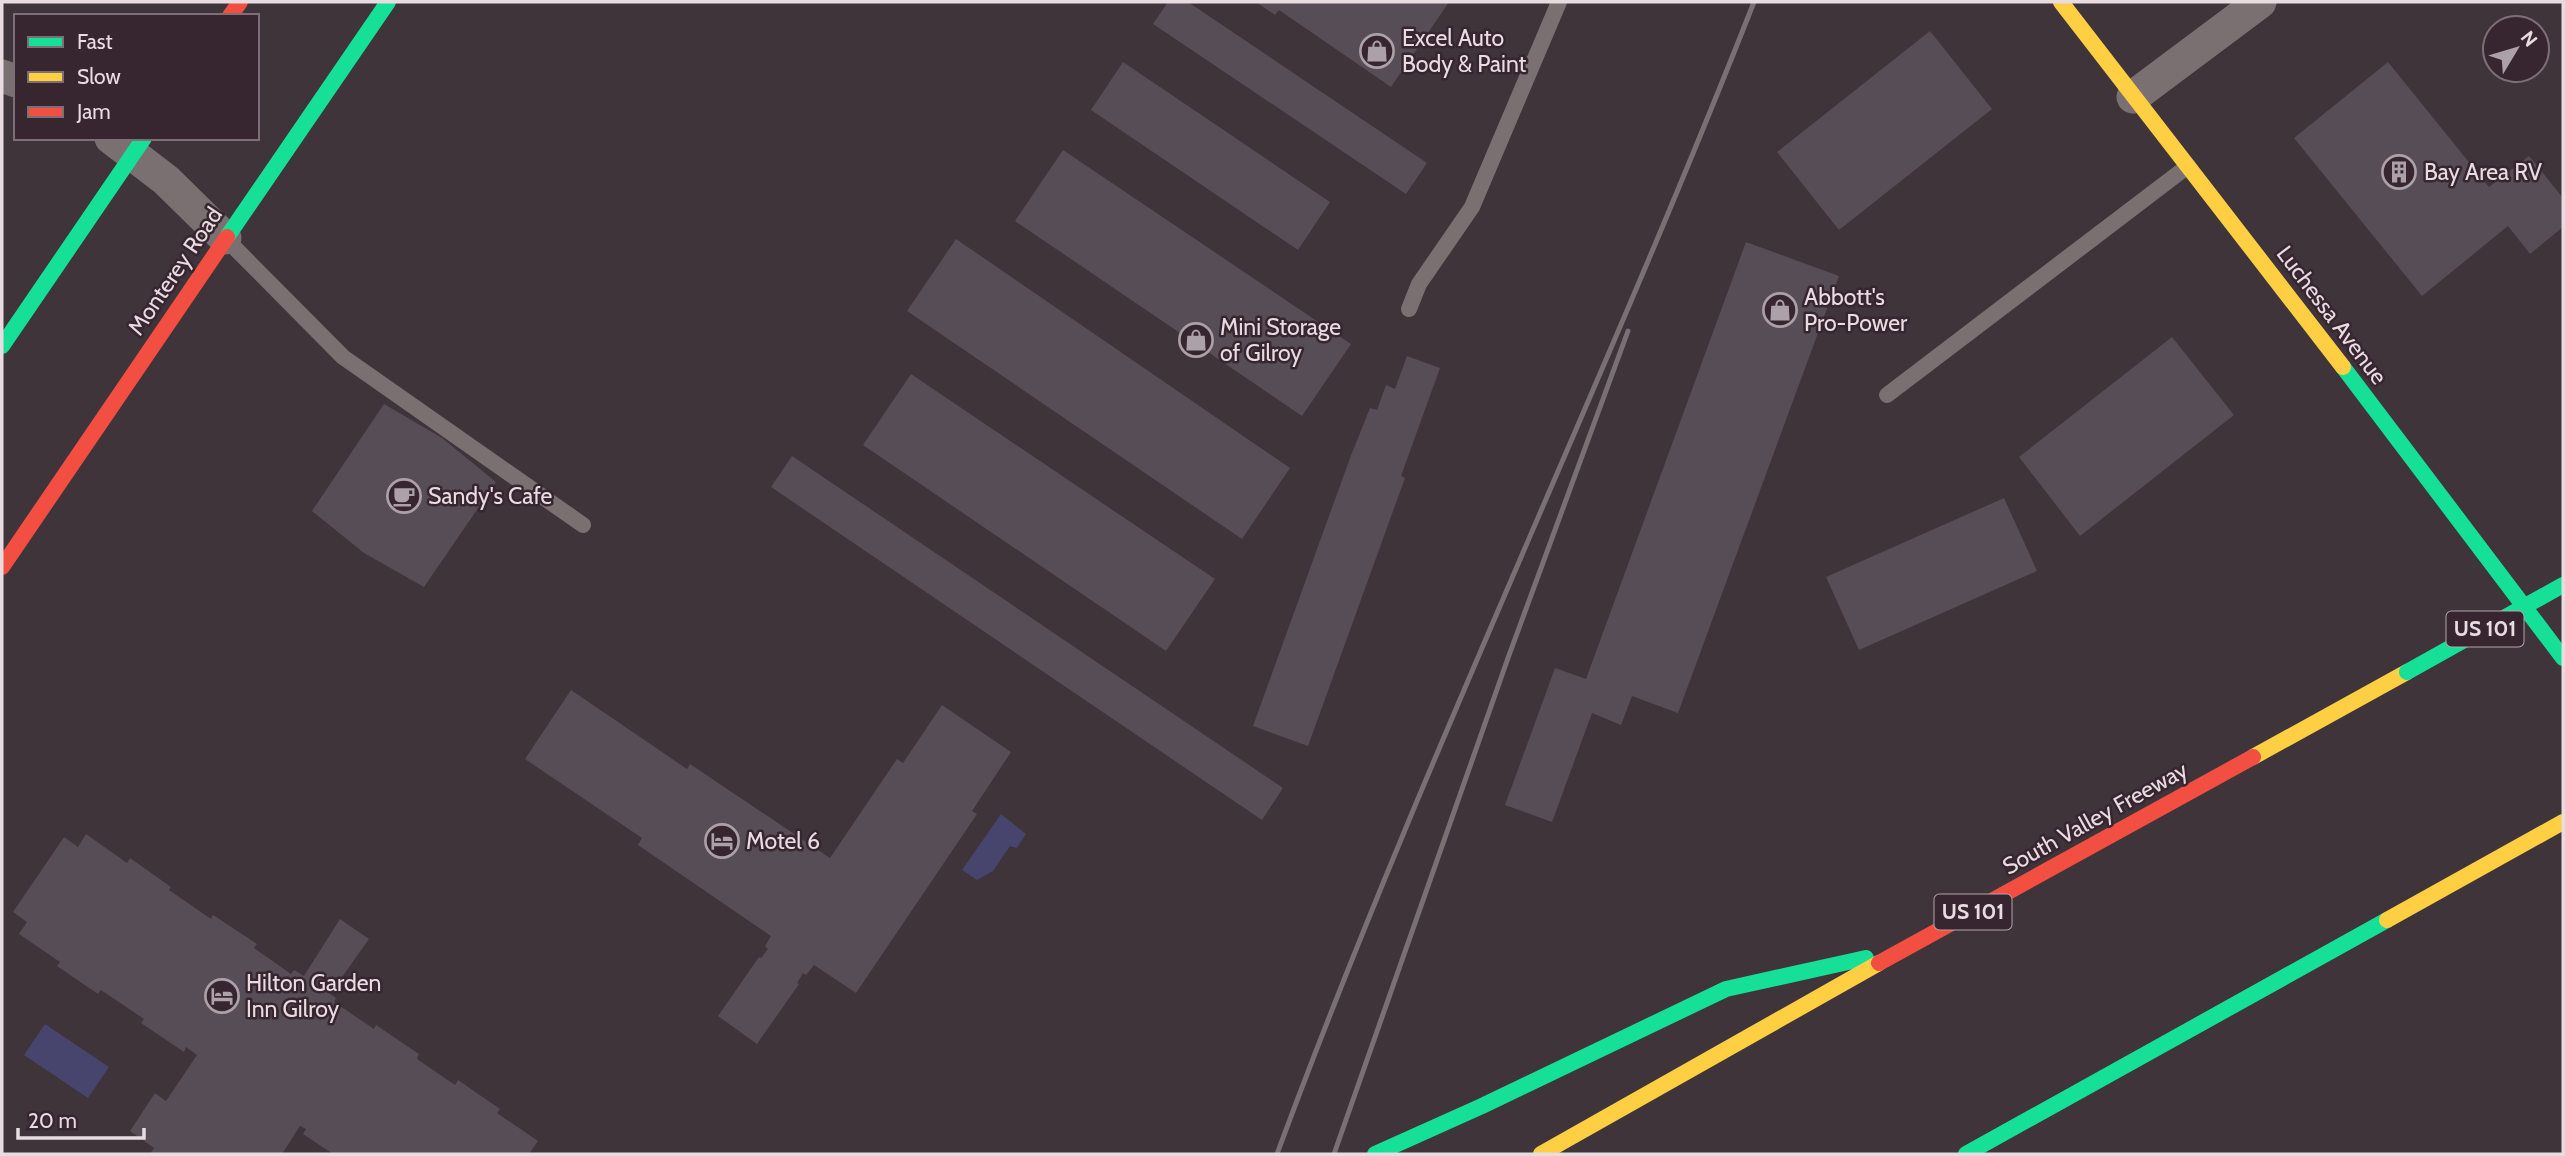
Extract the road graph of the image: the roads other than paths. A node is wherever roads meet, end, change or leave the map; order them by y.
1 (388, 2) edge
2 (1559, 2) edge
3 (2061, 2) edge
4 (2260, 2) edge
5 (2133, 97) junction
6 (129, 143) edge
7 (2188, 166) junction
8 (225, 238) junction
9 (1409, 309) dead end
10 (2, 346) edge
11 (1886, 395) dead end
12 (583, 525) dead end
13 (2, 567) edge
14 (2563, 585) edge
15 (2563, 658) edge
16 (2563, 822) edge
17 (1905, 949) junction
18 (1376, 1154) edge
19 (1541, 1154) edge
20 (1966, 1154) edge

1 - 8 main road, Monterey Road
2 - 9 lane
3 - 5 main road, Luchessa Avenue
4 - 5 street
5 - 7 main road, Luchessa Avenue
6 - 8 street
6 - 10 main road
7 - 11 lane
7 - 15 main road, Luchessa Avenue
8 - 12 lane
8 - 13 main road, Monterey Road
14 - 17 main road, South Valley Freeway / US 101, bridge
16 - 20 main road
17 - 18 main road
17 - 19 main road, South Valley Freeway / US 101

